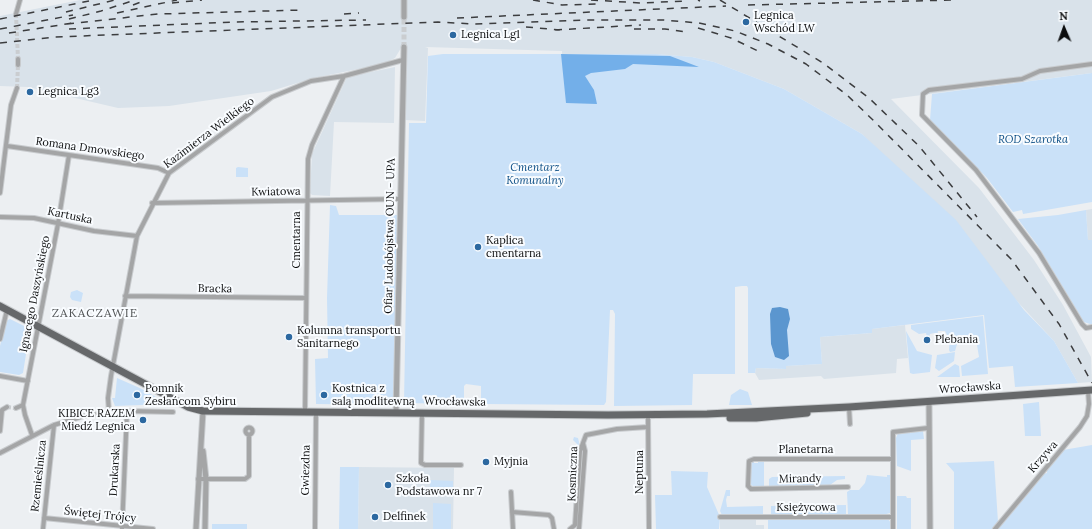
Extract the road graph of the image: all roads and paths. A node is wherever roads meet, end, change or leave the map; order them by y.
1 (20, 0) edge
2 (404, 0) edge
3 (16, 14) tunnel mouth
4 (404, 17) tunnel mouth
5 (404, 47) tunnel mouth
6 (18, 59) tunnel mouth
7 (404, 60) junction
8 (1092, 64) edge
9 (18, 65) tunnel mouth
10 (344, 76) junction
11 (17, 88) tunnel mouth
12 (7, 146) junction
13 (69, 155) junction
14 (169, 172) junction
15 (0, 193) edge
16 (400, 198) junction
17 (306, 200) junction
18 (152, 203) junction
19 (0, 217) edge
20 (58, 224) junction
21 (137, 236) junction
22 (125, 296) junction
23 (306, 298) junction
24 (0, 306) edge
25 (7, 310) junction
26 (37, 326) junction
27 (1092, 327) edge
28 (0, 339) edge
29 (112, 366) junction
30 (0, 376) edge
31 (28, 380) junction
32 (1090, 390) edge
33 (929, 402) junction
34 (23, 405) junction
35 (7, 407) dead end
36 (849, 407) junction
37 (16, 408) tunnel mouth
38 (127, 411) junction
39 (203, 411) junction
40 (109, 412) junction
41 (173, 412) dead end
42 (305, 412) junction
43 (316, 412) junction
44 (396, 412) junction
45 (422, 412) junction
46 (648, 415) junction
47 (850, 424) dead end
48 (54, 425) junction
49 (648, 427) junction
50 (928, 428) junction
51 (0, 431) edge
52 (249, 435) dead end
53 (32, 436) junction
54 (583, 441) junction
55 (202, 446) junction
56 (0, 453) edge
57 (893, 459) junction
58 (461, 465) dead end
59 (198, 479) junction
60 (206, 479) junction
61 (848, 487) dead end
62 (751, 489) joint
63 (511, 492) dead end
64 (512, 512) junction
65 (720, 517) dead end
66 (893, 517) junction
67 (44, 518) junction
68 (554, 527) edge
69 (122, 528) edge
70 (43, 529) edge
71 (153, 529) edge
72 (196, 529) edge
73 (205, 529) edge
74 (314, 529) edge
75 (513, 529) edge
76 (559, 529) edge
77 (570, 529) edge
78 (579, 529) edge
79 (649, 529) edge
80 (893, 529) edge
81 (930, 529) edge
82 (995, 529) edge

1 - 3 street
2 - 4 street
5 - 7 street, Ofiar Ludobójstwa OUN - UPA
6 - 9 street
7 - 10 street, Kazimierza Wielkiego
7 - 16 street, Ofiar Ludobójstwa OUN - UPA
8 - 27 street
10 - 14 street, Kazimierza Wielkiego
10 - 17 street, Cmentarna
11 - 12 street
12 - 13 street, Romana Dmowskiego
12 - 15 street
13 - 14 street, Romana Dmowskiego
13 - 20 street, Ignacego Daszyńskiego
14 - 18 street, Kazimierza Wielkiego
16 - 17 street, Kwiatowa
16 - 44 street, Ofiar Ludobójstwa OUN - UPA
17 - 18 street, Kwiatowa
17 - 23 street, Cmentarna
18 - 21 street, Kazimierza Wielkiego
19 - 20 street, Kartuska
20 - 21 street, Kartuska
20 - 26 street, Ignacego Daszyńskiego
21 - 22 street, Kazimierza Wielkiego
22 - 23 street, Bracka
22 - 29 street, Kazimierza Wielkiego
23 - 42 street, Cmentarna
24 - 25 main road, Wrocławska
25 - 26 main road, Wrocławska
25 - 28 street
26 - 29 main road, Wrocławska
26 - 31 street, Ignacego Daszyńskiego
29 - 39 main road, Wrocławska
29 - 40 street, Kazimierza Wielkiego
30 - 31 street
31 - 34 street, Ignacego Daszyńskiego
32 - 33 main road, Wrocławska
32 - 82 street, Krzywa
33 - 36 main road, Wrocławska
33 - 50 street
34 - 37 street
34 - 53 street, Ignacego Daszyńskiego
35 - 51 street
36 - 46 main road, Wrocławska
36 - 47 street
38 - 40 street
38 - 41 street
38 - 69 street, Drukarska
39 - 42 main road, Wrocławska
39 - 55 street
40 - 48 street
42 - 43 main road, Wrocławska
43 - 44 main road, Wrocławska
43 - 74 street, Gwiezdna
44 - 45 main road, Wrocławska
45 - 46 main road, Wrocławska
45 - 58 street
46 - 49 street, Neptuna
48 - 53 street
48 - 67 street, Rzemieślnicza
49 - 54 street, Kosmiczna
49 - 79 street, Neptuna
50 - 57 street
50 - 81 street
52 - 60 street
53 - 56 street
54 - 77 street
54 - 78 street, Kosmiczna
55 - 59 street
55 - 60 street
57 - 62 street, Planetarna
57 - 66 street
59 - 60 street
59 - 72 street
60 - 73 street
61 - 62 street, Mirandy
63 - 64 street
64 - 68 street
64 - 75 street
65 - 66 street, Księżycowa
66 - 80 street
67 - 69 street, Świętej Trójcy
67 - 70 street, Rzemieślnicza
68 - 76 street
69 - 71 street, Świętej Trójcy

